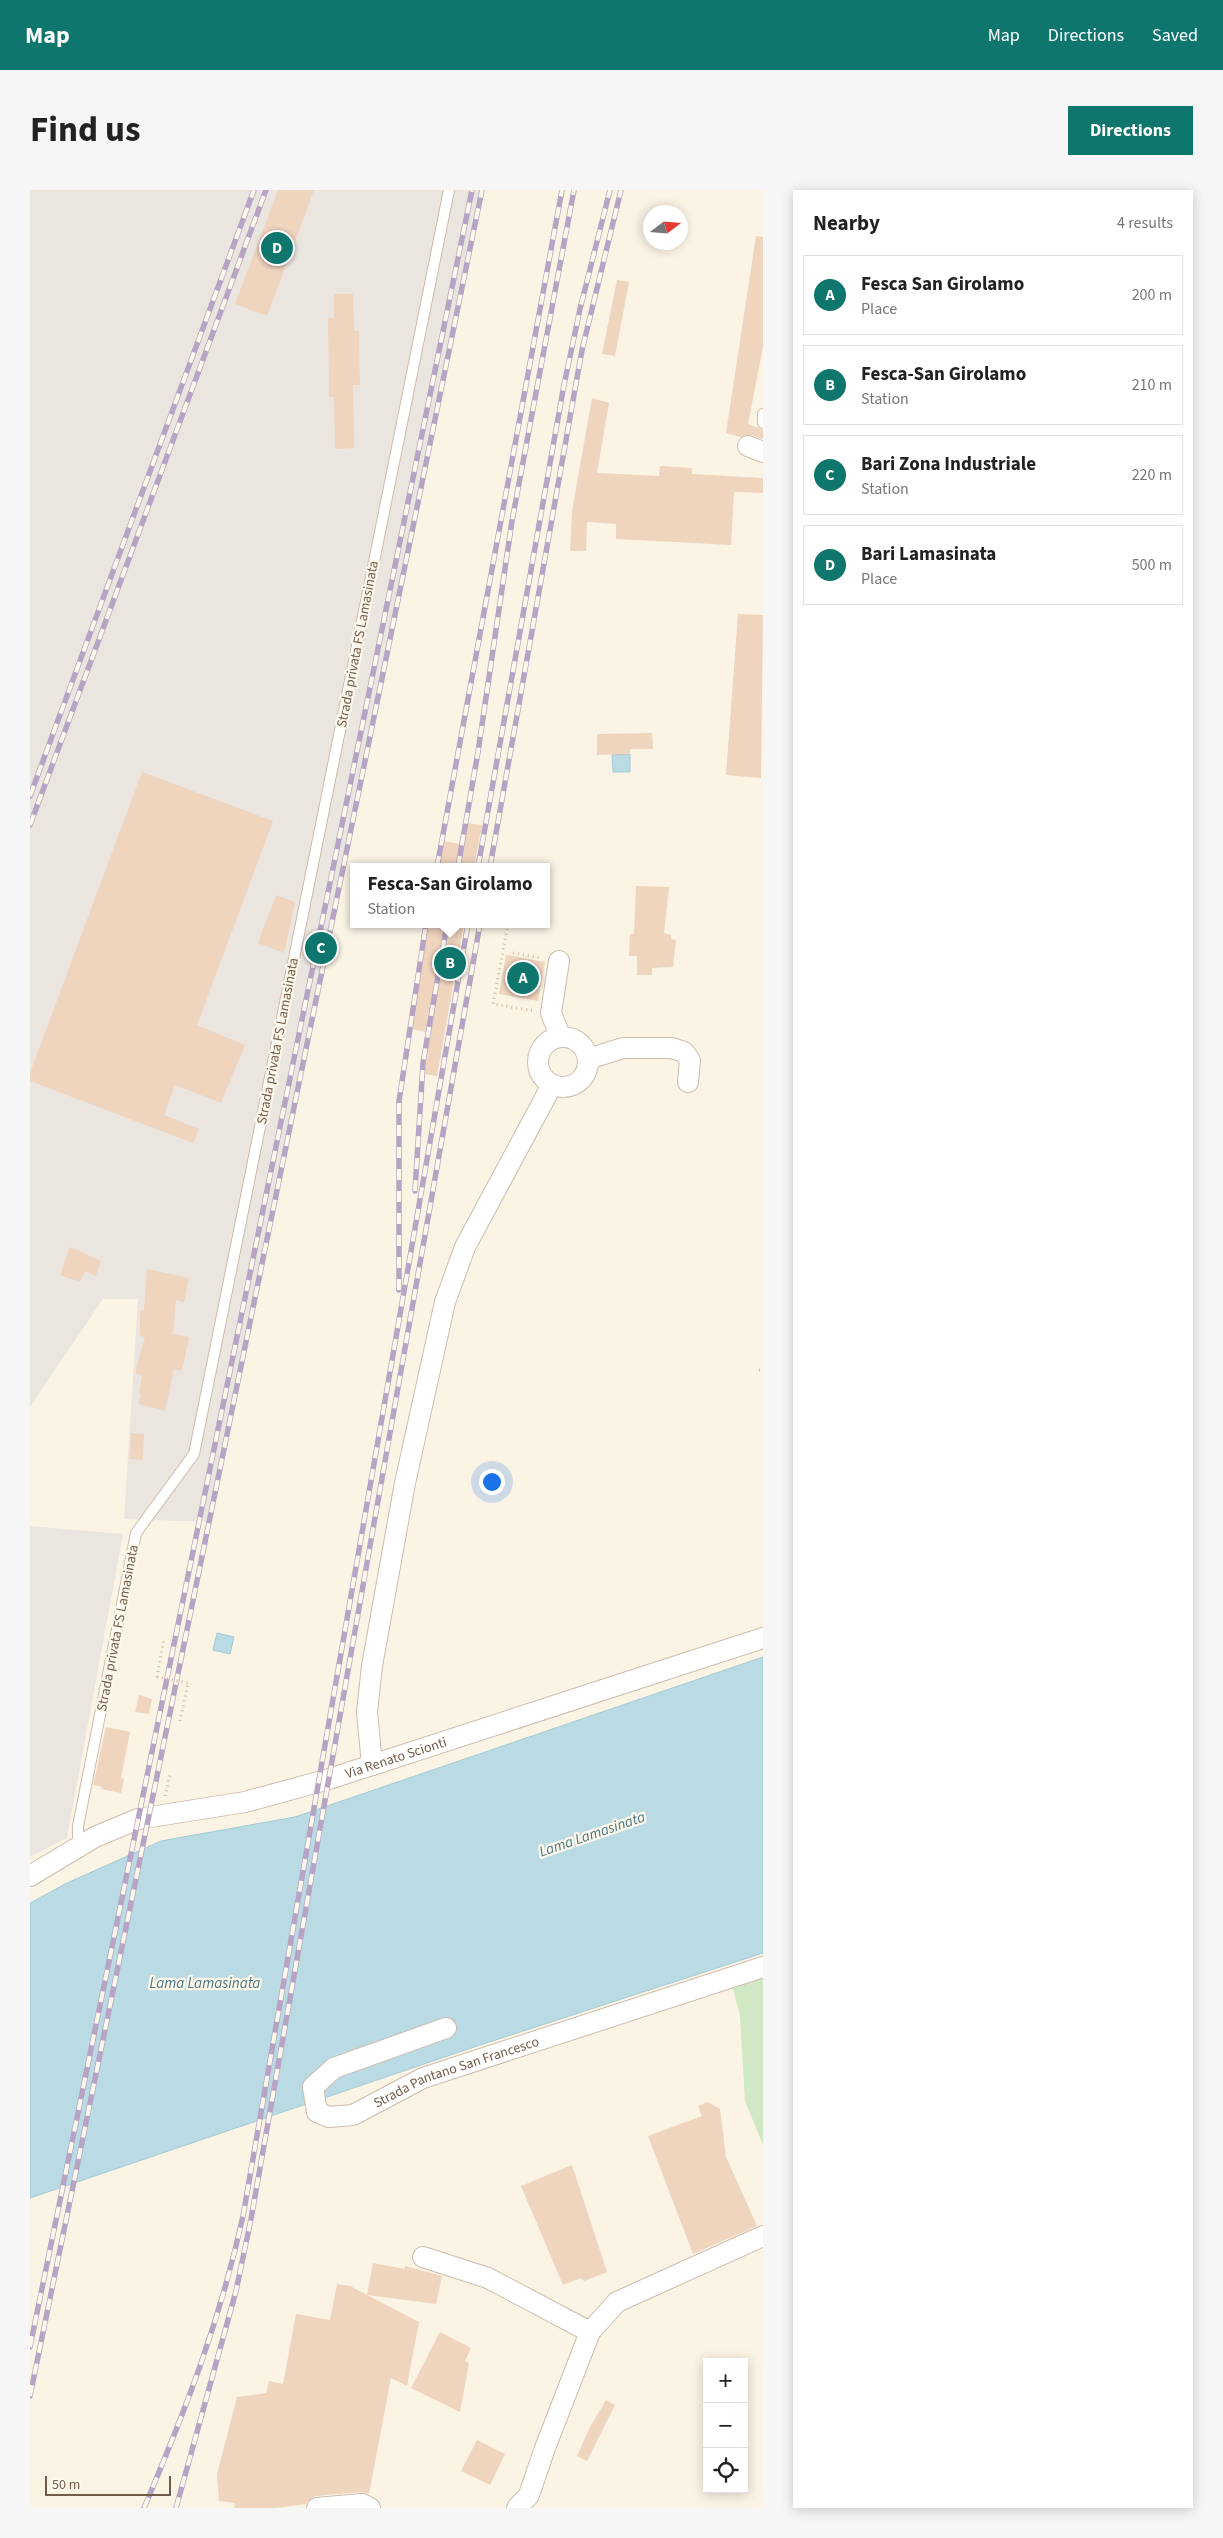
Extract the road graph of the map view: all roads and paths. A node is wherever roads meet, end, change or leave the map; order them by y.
1 (449, 190) edge
2 (763, 414) edge
3 (763, 423) edge
4 (507, 928) edge
5 (513, 953) dead end
6 (549, 959) joint
7 (530, 1010) dead end
8 (560, 1036) junction
9 (588, 1060) junction
10 (688, 1082) dead end
11 (552, 1085) junction
12 (164, 1638) dead end
13 (763, 1638) edge
14 (180, 1721) dead end
15 (372, 1765) junction
16 (78, 1847) junction
17 (30, 1876) edge
18 (763, 1967) edge
19 (446, 2028) dead end
20 (763, 2236) edge
21 (422, 2256) dead end
22 (590, 2332) junction
23 (317, 2508) edge
24 (370, 2508) edge
25 (517, 2508) edge

1 - 16 lane, Strada privata FS Lamasinata
2 - 3 lane
4 - 7 path
5 - 6 path
6 - 8 street
8 - 9 street
8 - 11 street
9 - 10 street
9 - 11 street
11 - 15 street
12 - 14 path, bridge
13 - 15 street, Via Renato Scionti
15 - 16 street, Via Renato Scionti
16 - 17 street, Via Renato Scionti
18 - 19 street, Strada Pantano San Francesco
20 - 22 street
21 - 22 street
22 - 25 street
23 - 24 street

